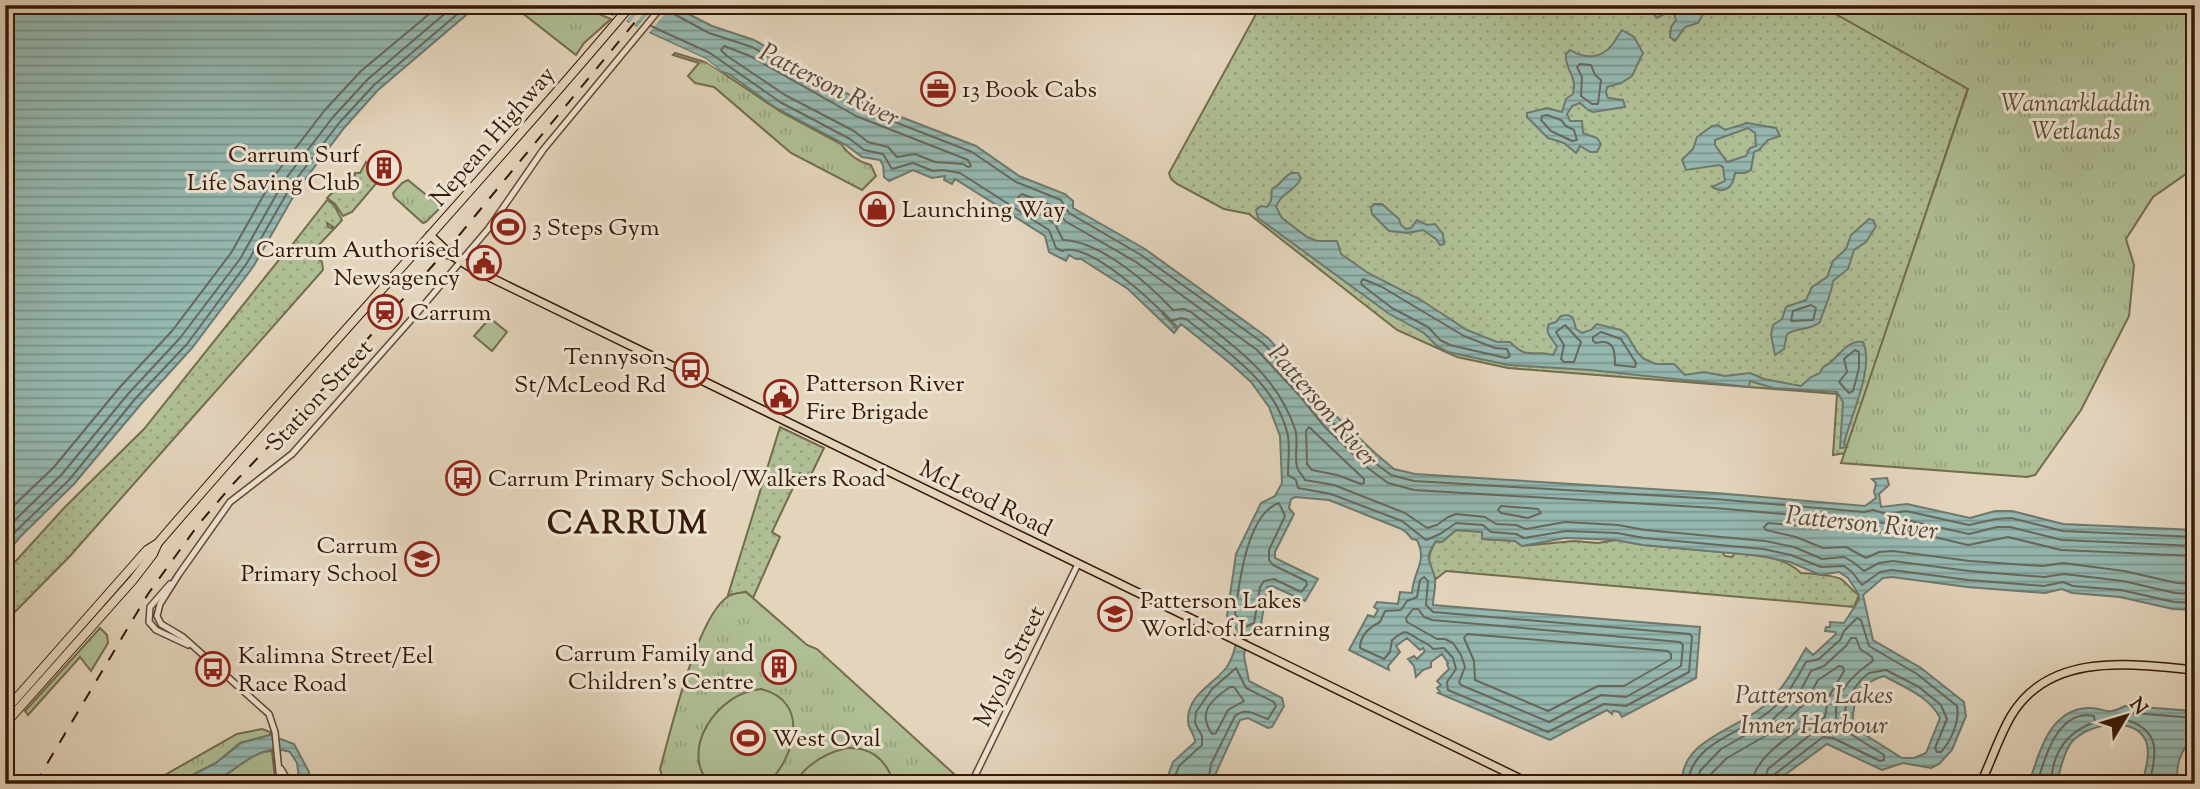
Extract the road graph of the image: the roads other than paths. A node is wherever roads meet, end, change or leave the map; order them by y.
1 (631, 5) edge
2 (663, 5) edge
3 (430, 236) junction
4 (418, 249) junction
5 (451, 255) junction
6 (461, 262) junction
7 (1078, 564) junction
8 (179, 574) junction
9 (111, 598) junction
10 (194, 648) junction
11 (2195, 670) edge
12 (5, 711) edge
13 (5, 723) edge
14 (280, 766) junction
15 (1983, 780) edge
16 (280, 783) edge
17 (289, 783) edge
18 (971, 784) edge
19 (1531, 784) edge
20 (1977, 784) edge

1 - 3 highway, Nepean Highway
2 - 6 street, Station Street
3 - 4 highway, Nepean Highway
3 - 5 main road, McLeod Road
4 - 5 main road
4 - 9 highway, Nepean Highway
5 - 6 main road, McLeod Road
6 - 7 main road, McLeod Road
6 - 8 street, Station Street
7 - 18 street, Myola Street
7 - 19 main road, McLeod Road
8 - 10 street, Station Street
8 - 10 street, Station Street
9 - 12 highway, Nepean Highway
9 - 13 highway, Nepean Highway
10 - 14 street
11 - 15 main road
14 - 16 street
14 - 17 street
15 - 20 main road
16 - 17 street

